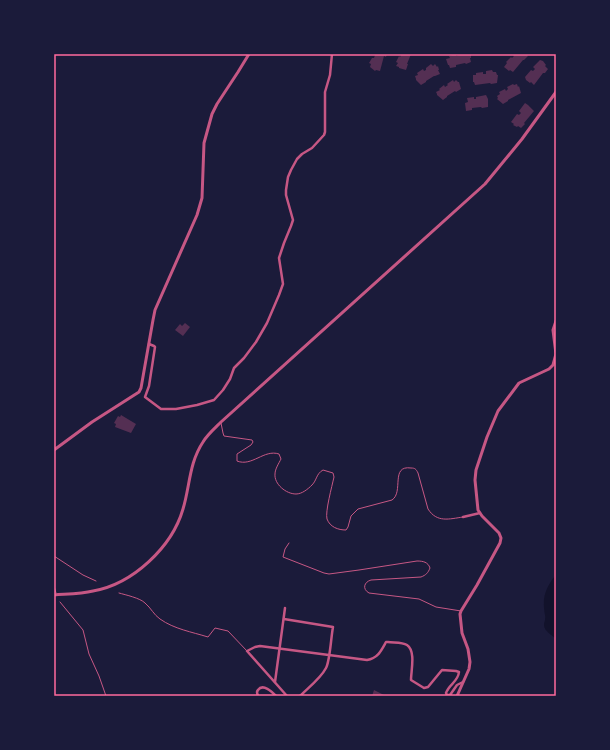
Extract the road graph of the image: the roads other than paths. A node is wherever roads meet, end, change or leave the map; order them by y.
1 (249, 54) edge
2 (332, 54) edge
3 (556, 92) edge
4 (556, 321) edge
5 (149, 344) junction
6 (221, 422) junction
7 (54, 450) edge
8 (480, 513) junction
9 (463, 517) joint
10 (289, 543) dead end
11 (54, 556) edge
12 (96, 581) dead end
13 (54, 586) edge
14 (118, 593) dead end
15 (55, 595) edge
16 (60, 602) dead end
17 (285, 608) dead end
18 (461, 611) junction
19 (284, 619) junction
20 (280, 648) junction
21 (247, 651) junction
22 (329, 655) junction
23 (275, 682) junction
24 (463, 682) junction
25 (106, 696) edge
26 (258, 696) edge
27 (276, 696) edge
28 (287, 696) edge
29 (300, 696) edge
30 (457, 696) edge

1 - 5 street
2 - 5 street
3 - 6 street
4 - 8 street
5 - 7 street
6 - 9 lane
6 - 15 street
8 - 9 street
8 - 18 street
10 - 18 lane
11 - 12 lane
13 - 15 lane
14 - 21 lane
16 - 25 lane
17 - 19 street
18 - 24 street
19 - 20 street
19 - 22 street
20 - 21 street
20 - 22 street
20 - 23 street
21 - 23 street
22 - 24 street
22 - 29 street
23 - 28 street
24 - 30 street
26 - 27 street

